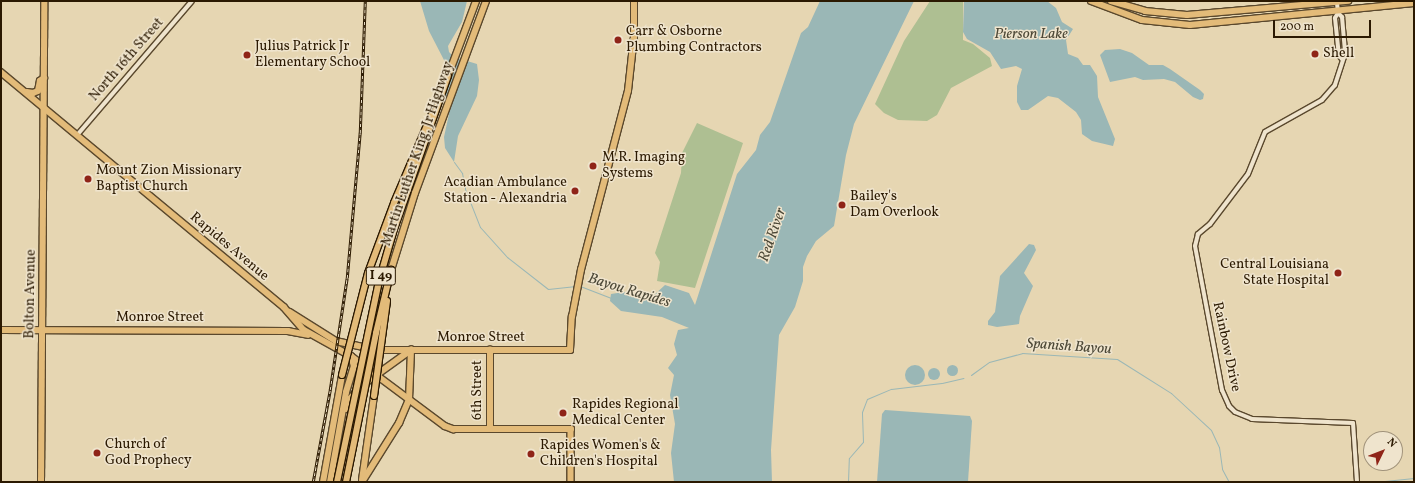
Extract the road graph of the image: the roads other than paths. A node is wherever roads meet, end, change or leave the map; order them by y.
1 (44, 1) edge
2 (192, 1) edge
3 (476, 1) edge
4 (487, 1) edge
5 (634, 1) edge
6 (1091, 1) edge
7 (1348, 1) edge
8 (1113, 2) edge
9 (1337, 3) junction
10 (1414, 3) edge
11 (1338, 12) junction
12 (1, 72) edge
13 (448, 76) junction
14 (44, 78) junction
15 (26, 92) junction
16 (43, 106) junction
17 (78, 134) junction
18 (391, 270) junction
19 (284, 307) junction
20 (1, 330) edge
21 (42, 331) junction
22 (318, 338) junction
23 (411, 350) junction
24 (490, 350) junction
25 (351, 356) junction
26 (375, 374) junction
27 (409, 400) junction
28 (341, 422) junction
29 (490, 429) junction
30 (571, 470) junction
31 (41, 482) edge
32 (324, 482) edge
33 (330, 482) edge
34 (338, 482) edge
35 (346, 482) edge
36 (362, 482) edge
37 (571, 482) edge
38 (576, 482) edge
39 (1358, 482) edge

1 - 14 main road, Bolton Avenue
2 - 17 street, North 16th Street
3 - 13 highway, Martin Luther King, Jr Highway / I 49
4 - 18 highway, Martin Luther King, Jr Highway / I 49
5 - 24 main road, Monroe Street
6 - 11 highway
7 - 9 highway
8 - 9 highway
9 - 11 street, Rainbow Drive
10 - 11 highway
11 - 39 street, Rainbow Drive
12 - 15 main road, Rapides Avenue
13 - 32 highway, bridge
13 - 34 highway, Martin Luther King, Jr Highway / I 49, bridge
14 - 15 main road
14 - 16 main road, Bolton Avenue
15 - 16 main road, Rapides Avenue
16 - 17 main road, Rapides Avenue
16 - 21 main road, Bolton Avenue
17 - 19 main road, Rapides Avenue
18 - 35 highway, Martin Luther King, Jr Highway / I 49, bridge
18 - 36 highway, bridge
19 - 22 main road, Rapides Avenue
19 - 23 main road, Monroe Street
20 - 21 main road, Monroe Street
21 - 22 main road, Monroe Street
21 - 31 main road, Bolton Avenue
22 - 25 main road, Rapides Avenue
23 - 24 main road, Monroe Street
23 - 26 highway
23 - 27 main road
24 - 29 main road, 6th Street
25 - 26 main road, Rapides Avenue
25 - 28 highway
26 - 27 main road, Rapides Avenue
26 - 28 highway
27 - 29 main road, Rapides Avenue
27 - 36 highway
28 - 33 highway
29 - 30 main road
30 - 37 main road
30 - 38 main road

